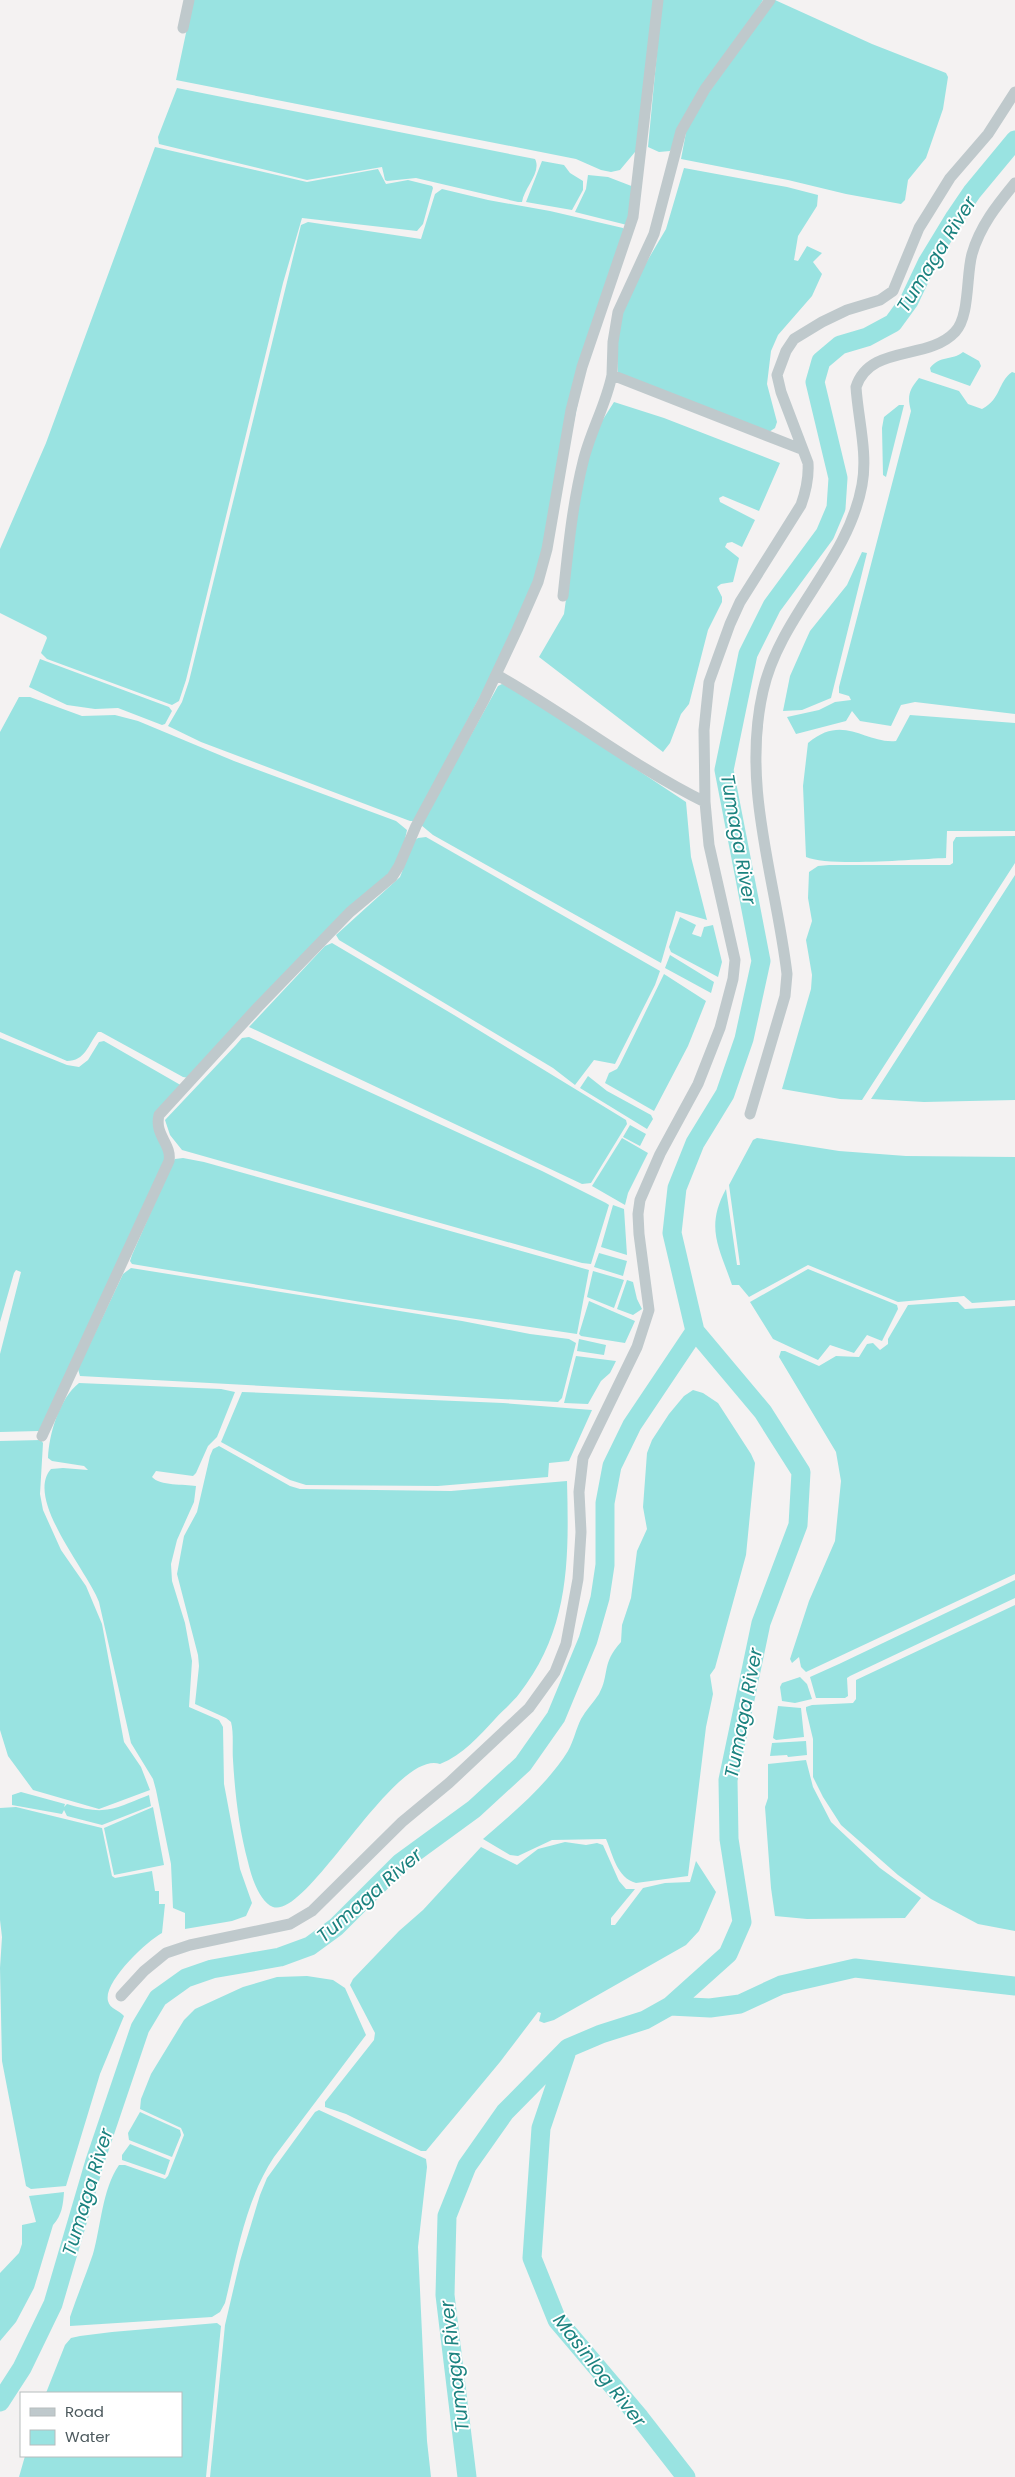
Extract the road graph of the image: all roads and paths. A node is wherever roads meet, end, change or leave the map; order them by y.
1 (189, 0) edge
2 (658, 0) edge
3 (770, 0) edge
4 (183, 28) dead end
5 (1015, 92) edge
6 (1015, 183) edge
7 (612, 375) junction
8 (801, 449) junction
9 (563, 596) dead end
10 (497, 675) junction
11 (705, 802) junction
12 (750, 1114) dead end
13 (42, 1436) dead end
14 (121, 1996) dead end

1 - 4 street
2 - 10 street
3 - 7 street
5 - 8 street
6 - 12 street
7 - 8 street
7 - 9 street
8 - 11 street
10 - 11 street
10 - 13 street
11 - 14 street

